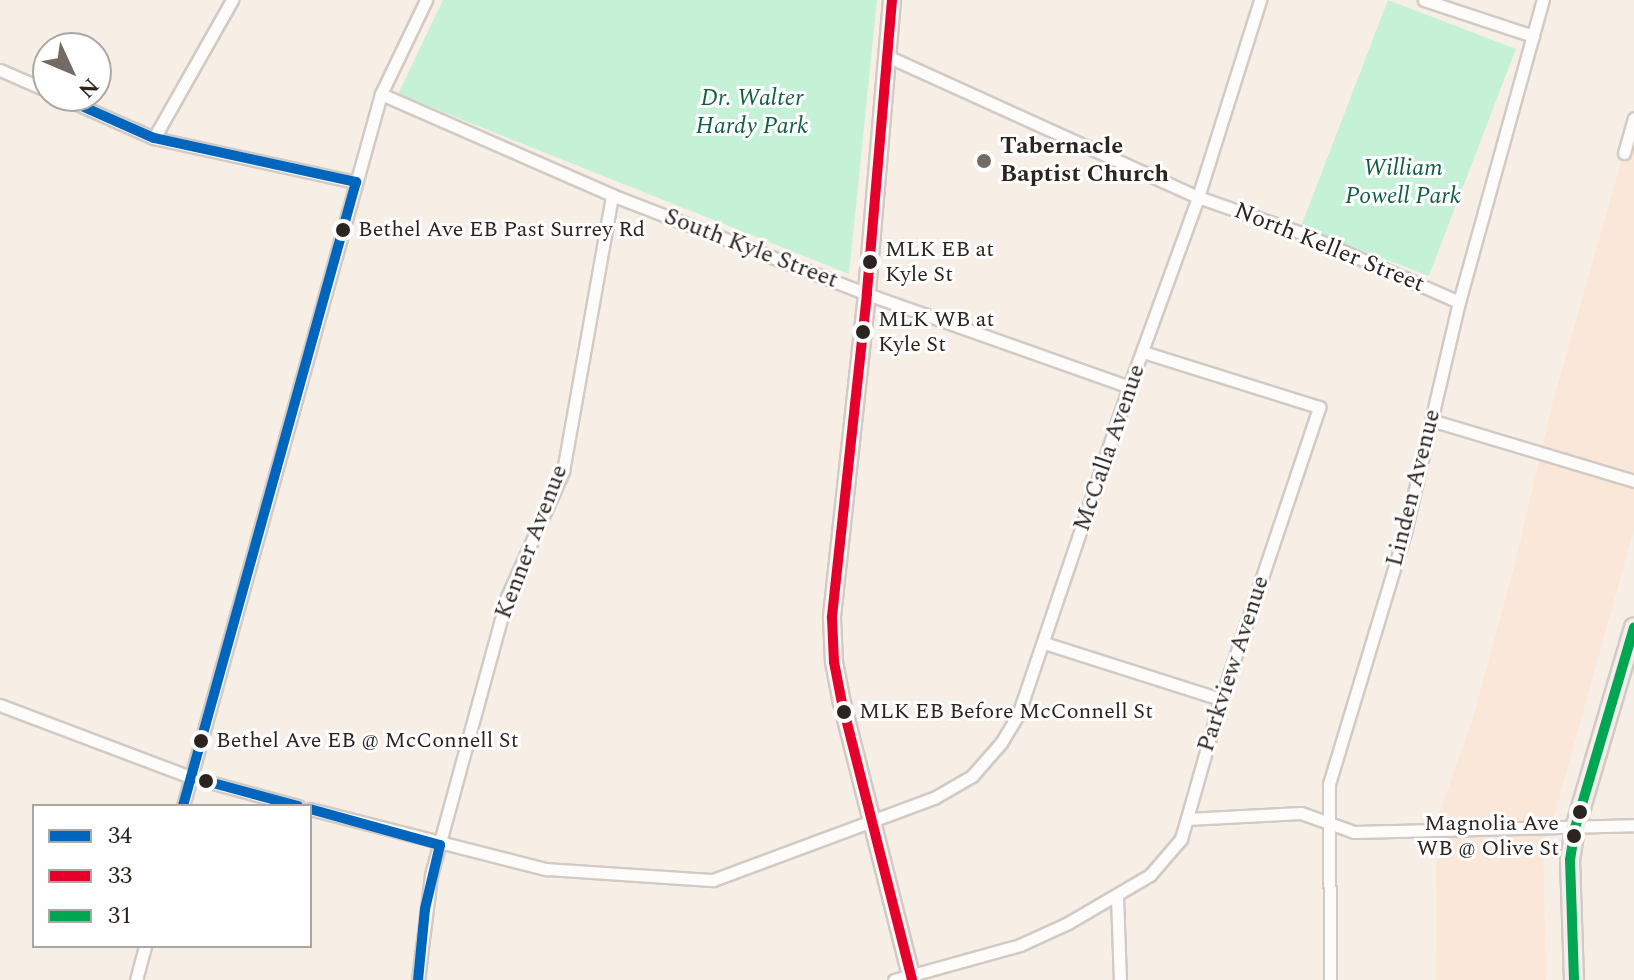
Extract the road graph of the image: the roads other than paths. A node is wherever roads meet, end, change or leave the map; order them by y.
1 (232, 0) edge
2 (426, 0) edge
3 (892, 0) edge
4 (1260, 0) edge
5 (1424, 0) edge
6 (1543, 0) edge
7 (1533, 36) junction
8 (887, 56) junction
9 (0, 70) edge
10 (32, 84) edge
11 (381, 94) junction
12 (95, 112) edge
13 (1634, 118) edge
14 (154, 138) junction
15 (1624, 153) dead end
16 (356, 182) junction
17 (612, 195) junction
18 (1198, 197) junction
19 (867, 294) junction
20 (1459, 302) junction
21 (1144, 352) junction
22 (1129, 387) junction
23 (1431, 420) junction
24 (1634, 481) edge
25 (1634, 627) edge
26 (1044, 643) junction
27 (1221, 699) junction
28 (0, 705) edge
29 (191, 777) junction
30 (184, 804) edge
31 (291, 804) edge
32 (312, 810) edge
33 (1187, 819) junction
34 (870, 823) junction
35 (1327, 824) junction
36 (1634, 825) edge
37 (1575, 828) junction
38 (440, 845) junction
39 (1117, 896) junction
40 (144, 948) edge
41 (911, 976) edge
42 (136, 980) edge
43 (418, 980) edge
44 (894, 980) edge
45 (1120, 980) edge
46 (1330, 980) edge
47 (1574, 980) edge

1 - 14 street
2 - 11 street
3 - 8 main road
4 - 18 street, McCalla Avenue
5 - 7 street
6 - 7 street, Linden Avenue
7 - 20 street, Linden Avenue
8 - 18 street, North Keller Street
8 - 19 main road
9 - 10 street
11 - 16 street
11 - 17 street, South Kyle Street
12 - 14 street
13 - 15 street
14 - 16 street
16 - 29 street
17 - 19 street, South Kyle Street
17 - 38 street, Kenner Avenue
18 - 20 street, North Keller Street
18 - 21 street, McCalla Avenue
19 - 22 street, South Kyle Street
19 - 34 main road
20 - 23 street, Linden Avenue
21 - 22 street, McCalla Avenue
21 - 27 street, Parkview Avenue
22 - 26 street, McCalla Avenue
23 - 24 street
23 - 35 street, Linden Avenue
25 - 37 main road
26 - 27 street
26 - 34 street, McCalla Avenue
27 - 33 street, Parkview Avenue
28 - 29 street
29 - 30 street
29 - 31 street
32 - 38 street, McCalla Avenue
33 - 35 street
33 - 39 street, Parkview Avenue
34 - 38 street, McCalla Avenue
34 - 41 main road
35 - 37 street
35 - 46 street, Linden Avenue
36 - 37 street
37 - 47 main road
38 - 43 street, Kenner Avenue
39 - 41 street, Parkview Avenue
39 - 45 street
40 - 42 street
41 - 44 street, Parkview Avenue

